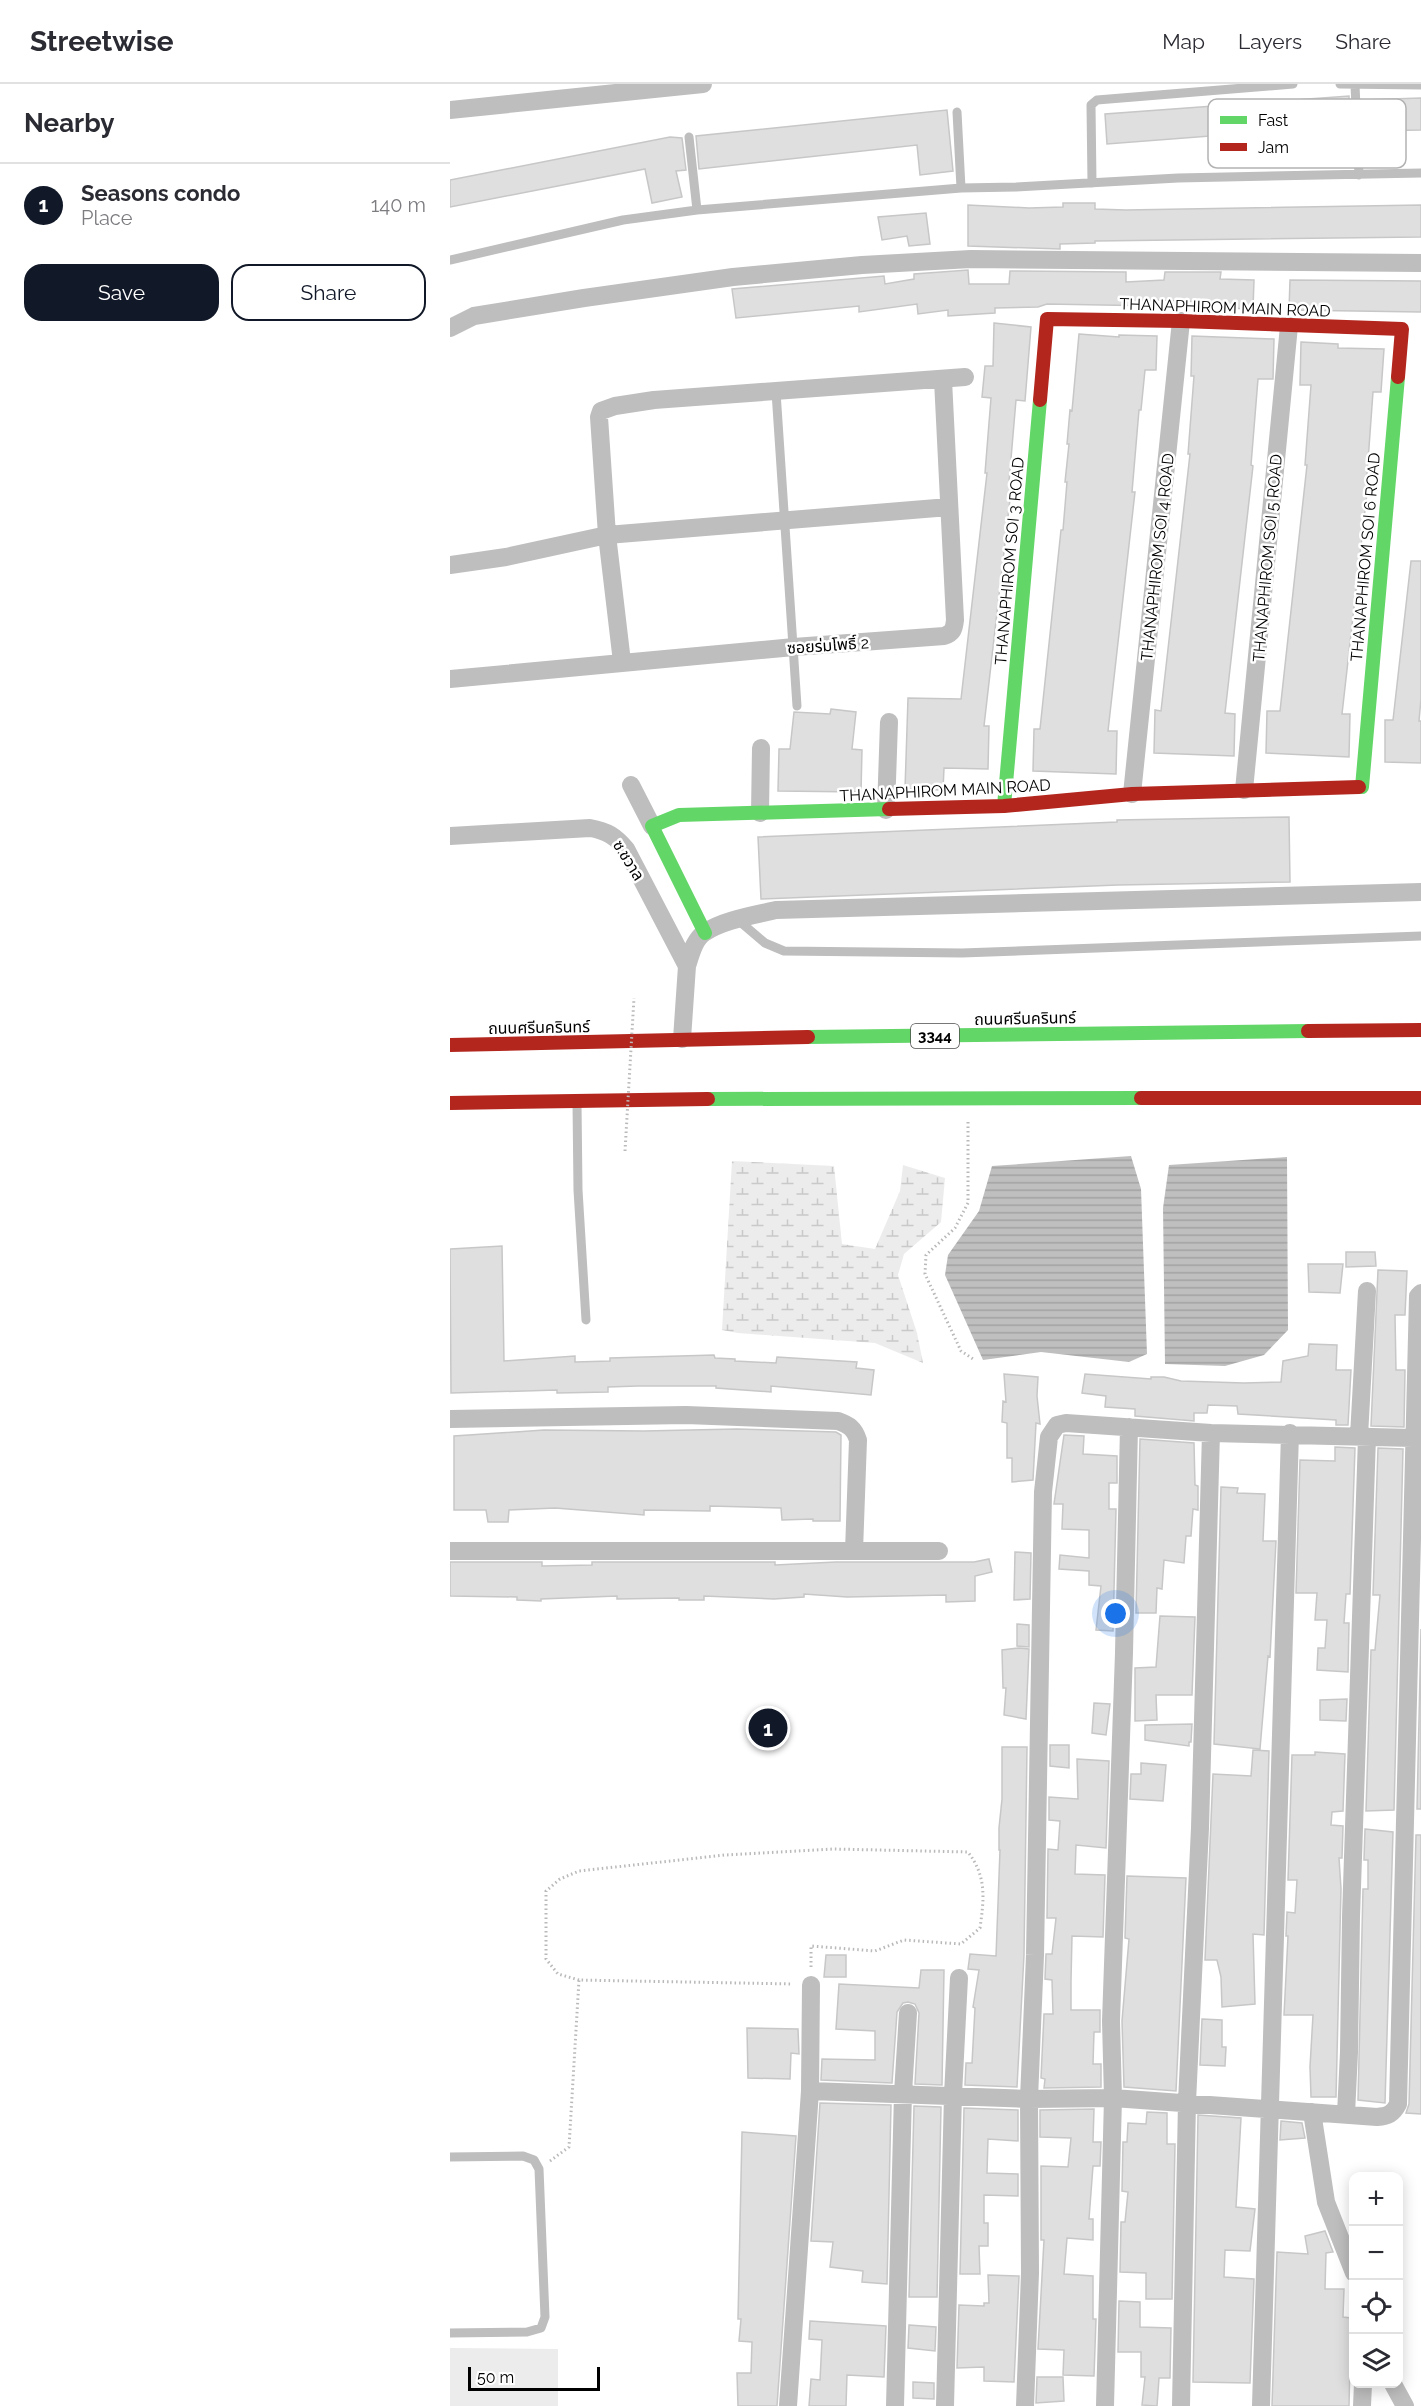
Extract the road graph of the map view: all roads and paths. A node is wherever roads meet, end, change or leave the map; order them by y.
1 (703, 84) edge
2 (1293, 84) edge
3 (1340, 84) edge
4 (1355, 85) edge
5 (1421, 86) edge
6 (450, 110) edge
7 (957, 112) dead end
8 (689, 137) dead end
9 (1359, 168) edge
10 (1421, 173) edge
11 (1359, 175) junction
12 (1092, 183) junction
13 (962, 188) junction
14 (697, 210) junction
15 (450, 260) edge
16 (1421, 263) edge
17 (1047, 319) joint
18 (1181, 321) junction
19 (1289, 326) junction
20 (450, 328) edge
21 (1402, 329) joint
22 (965, 377) dead end
23 (943, 380) junction
24 (776, 392) junction
25 (950, 507) junction
26 (785, 521) junction
27 (607, 535) junction
28 (450, 565) edge
29 (794, 647) junction
30 (622, 662) junction
31 (450, 679) edge
32 (797, 706) dead end
33 (889, 722) dead end
34 (762, 748) dead end
35 (632, 785) dead end
36 (1362, 787) joint
37 (1244, 790) junction
38 (1132, 794) junction
39 (1004, 806) junction
40 (886, 810) junction
41 (760, 813) junction
42 (652, 826) junction
43 (450, 836) edge
44 (1421, 892) edge
45 (737, 919) junction
46 (705, 933) junction
47 (1421, 936) edge
48 (687, 966) junction
49 (634, 998) dead end
50 (1421, 1030) edge
51 (682, 1040) junction
52 (450, 1045) edge
53 (1421, 1098) edge
54 (969, 1099) junction
55 (577, 1101) junction
56 (450, 1103) edge
57 (625, 1151) dead end
58 (1366, 1291) dead end
59 (1421, 1293) edge
60 (586, 1320) dead end
61 (974, 1359) dead end
62 (450, 1419) edge
63 (1129, 1427) junction
64 (1211, 1433) junction
65 (1290, 1433) junction
66 (1363, 1437) junction
67 (1413, 1438) junction
68 (450, 1551) edge
69 (854, 1551) junction
70 (939, 1551) dead end
71 (959, 1978) dead end
72 (579, 1980) junction
73 (812, 1985) junction
74 (908, 2013) dead end
75 (810, 2091) junction
76 (903, 2093) junction
77 (953, 2094) junction
78 (1113, 2098) junction
79 (1029, 2099) junction
80 (1187, 2103) junction
81 (1268, 2109) junction
82 (1312, 2112) junction
83 (1346, 2114) junction
84 (450, 2157) edge
85 (539, 2169) junction
86 (1349, 2262) edge
87 (450, 2333) edge
88 (1363, 2388) edge
89 (1395, 2388) edge
90 (788, 2406) edge
91 (895, 2406) edge
92 (945, 2406) edge
93 (1025, 2406) edge
94 (1105, 2406) edge
95 (1181, 2406) edge
96 (1261, 2406) edge
97 (1362, 2406) edge
98 (1405, 2406) edge

1 - 6 street
2 - 12 lane
3 - 4 lane
4 - 5 lane
7 - 13 lane
8 - 14 lane
9 - 11 lane
10 - 11 lane
11 - 12 lane
12 - 13 lane
13 - 14 lane
14 - 15 lane
16 - 20 street
17 - 18 street, THANAPHIROM MAIN ROAD
17 - 39 street, THANAPHIROM SOI 3 ROAD
18 - 19 street, THANAPHIROM MAIN ROAD
18 - 38 street, THANAPHIROM SOI 4 ROAD
19 - 21 street, THANAPHIROM MAIN ROAD
19 - 37 street, THANAPHIROM SOI 5 ROAD
21 - 36 street, THANAPHIROM SOI 6 ROAD
22 - 23 street
23 - 24 street
23 - 25 street, ซอยร่มโพธิ์ 2
24 - 26 lane
24 - 27 street
25 - 26 street
25 - 29 street, ซอยร่มโพธิ์ 2
26 - 27 street
26 - 29 lane
27 - 28 street
27 - 30 street
29 - 30 street, ซอยร่มโพธิ์ 2
29 - 32 lane
30 - 31 street, ซอยร่มโพธิ์ 2
33 - 40 street
34 - 41 street
35 - 42 street
36 - 37 street, THANAPHIROM MAIN ROAD
37 - 38 street, THANAPHIROM MAIN ROAD
38 - 39 street, THANAPHIROM MAIN ROAD
39 - 40 street, THANAPHIROM MAIN ROAD
40 - 41 street, THANAPHIROM MAIN ROAD
41 - 42 street, THANAPHIROM MAIN ROAD
42 - 46 street
43 - 48 street, ซ.ชวาล
44 - 45 street
45 - 46 street
45 - 47 lane
46 - 48 street
48 - 51 street
49 - 57 path, bridge
50 - 51 street, ถนนศรีนครินทร์ / 3344
51 - 52 street, ถนนศรีนครินทร์ / 3344
53 - 54 street
54 - 55 street
54 - 61 path
55 - 56 street
55 - 60 lane
58 - 66 street
59 - 67 street
62 - 69 street
63 - 64 street
63 - 78 street
63 - 79 street
64 - 65 street
64 - 80 street
65 - 66 street
65 - 81 street
66 - 67 street
66 - 83 street
67 - 83 street
68 - 69 street
69 - 70 street
71 - 77 street
72 - 73 path
72 - 73 path
72 - 85 path
73 - 75 street
74 - 76 street
75 - 76 street
75 - 90 street
76 - 77 street
76 - 91 street
77 - 79 street
77 - 92 street
78 - 79 street
78 - 80 street
78 - 94 street
79 - 93 street
80 - 81 street
80 - 95 street
81 - 82 street
81 - 96 street
82 - 83 street
82 - 86 street
84 - 85 lane
85 - 87 lane
88 - 97 street
89 - 98 street

